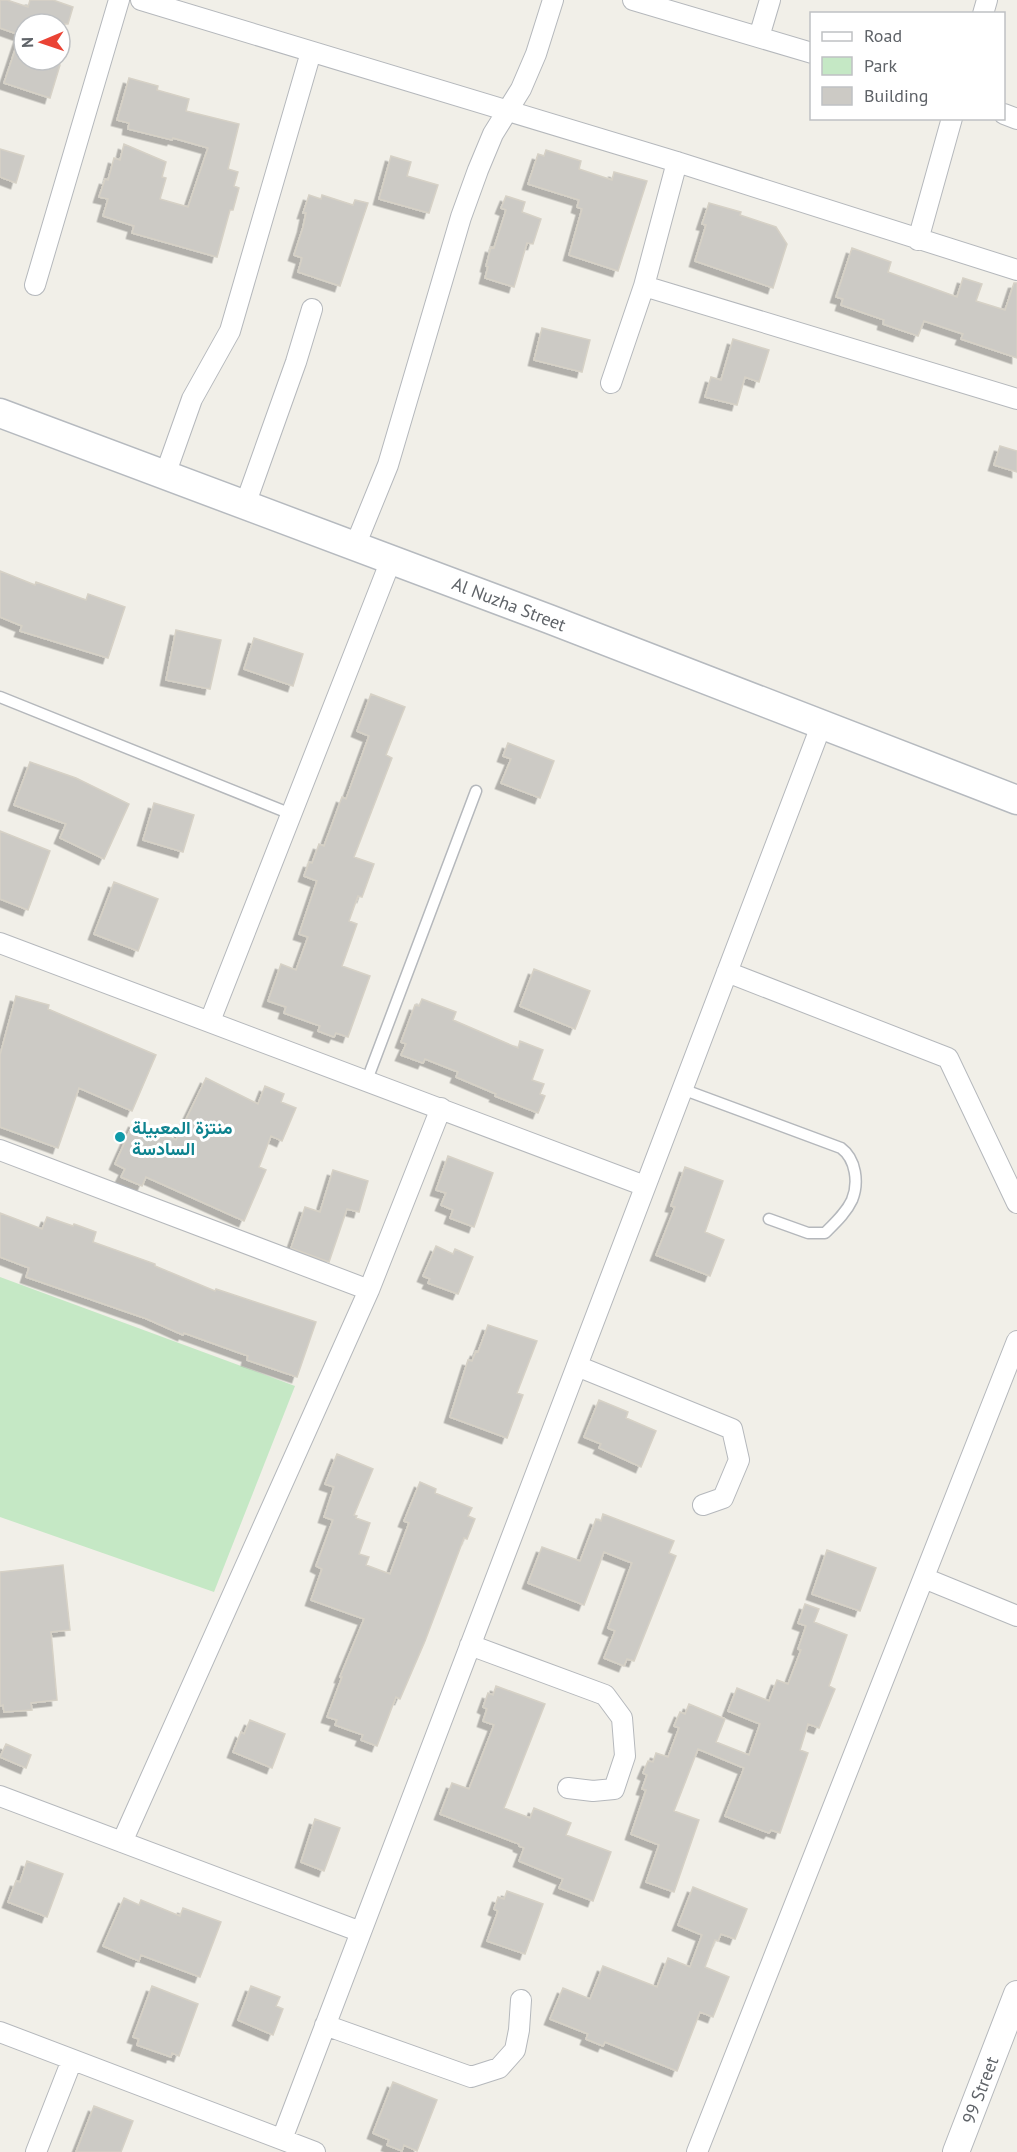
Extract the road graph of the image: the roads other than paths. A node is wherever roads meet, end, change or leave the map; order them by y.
1 (119, 0) edge
2 (141, 0) edge
3 (553, 0) edge
4 (633, 0) edge
5 (770, 0) edge
6 (759, 37) junction
7 (311, 52) junction
8 (810, 52) edge
9 (506, 111) junction
10 (951, 120) edge
11 (677, 162) junction
12 (918, 240) junction
13 (1017, 270) edge
14 (34, 285) dead end
15 (644, 286) junction
16 (312, 309) dead end
17 (611, 383) dead end
18 (1017, 399) edge
19 (0, 413) edge
20 (165, 475) junction
21 (245, 505) junction
22 (354, 546) junction
23 (391, 560) junction
24 (0, 697) edge
25 (820, 726) junction
26 (476, 791) dead end
27 (1017, 800) edge
28 (291, 814) junction
29 (0, 943) edge
30 (727, 972) junction
31 (210, 1021) junction
32 (367, 1080) junction
33 (682, 1089) junction
34 (441, 1108) junction
35 (0, 1150) edge
36 (645, 1186) junction
37 (1017, 1203) edge
38 (769, 1219) dead end
39 (369, 1290) junction
40 (1017, 1341) edge
41 (577, 1366) junction
42 (703, 1505) dead end
43 (924, 1578) junction
44 (1017, 1616) edge
45 (470, 1645) junction
46 (568, 1788) dead end
47 (0, 1796) edge
48 (122, 1842) junction
49 (361, 1932) junction
50 (1017, 1994) edge
51 (521, 2000) dead end
52 (325, 2025) junction
53 (0, 2032) edge
54 (72, 2060) junction
55 (282, 2139) junction
56 (36, 2152) edge
57 (315, 2152) edge
58 (697, 2152) edge
59 (956, 2152) edge

1 - 14 street
2 - 7 street
3 - 9 street
4 - 6 street
5 - 6 street
6 - 8 street
7 - 9 street
7 - 20 street
9 - 11 street
9 - 22 street
10 - 12 street
11 - 12 street
11 - 15 street
12 - 13 street
15 - 17 street
15 - 18 street
16 - 21 street
19 - 20 main road, Al Nuzha Street
20 - 21 main road, Al Nuzha Street
21 - 22 main road, Al Nuzha Street
22 - 23 main road, Al Nuzha Street
23 - 25 main road, Al Nuzha Street
23 - 28 street
24 - 28 lane
25 - 27 main road, Al Nuzha Street
25 - 30 street
26 - 32 lane
28 - 31 street
29 - 31 street
30 - 33 street
30 - 37 street
31 - 32 street
32 - 34 street
33 - 36 street
33 - 38 lane
34 - 36 street
34 - 39 street
35 - 39 street
36 - 41 street
39 - 48 street
40 - 43 street
41 - 42 street
41 - 45 street
43 - 44 street
43 - 58 street
45 - 46 street
45 - 49 street
47 - 48 street
48 - 49 street
49 - 52 street
50 - 59 street, 99 Street
51 - 52 street
52 - 55 street
53 - 54 street
54 - 55 street
54 - 56 street
55 - 57 street

